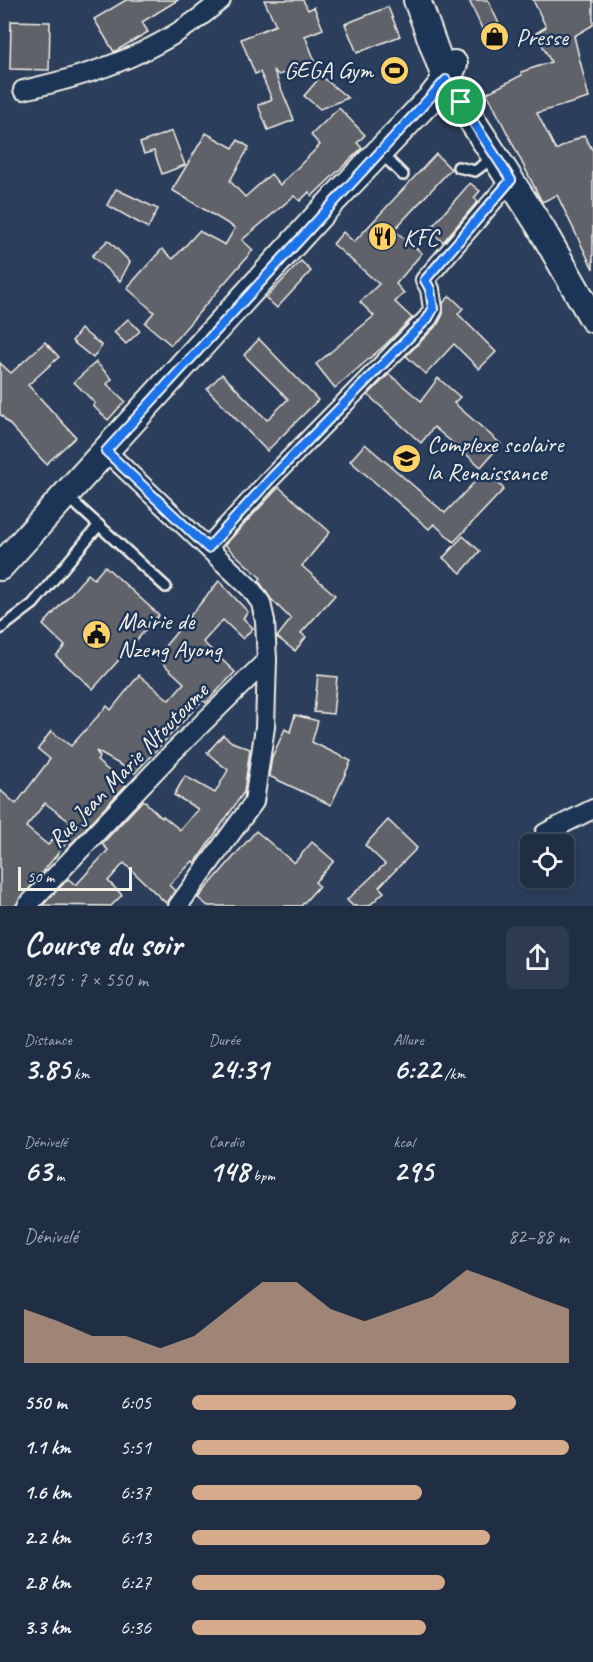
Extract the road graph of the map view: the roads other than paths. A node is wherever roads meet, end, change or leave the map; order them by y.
1 (221, 0) edge
2 (417, 0) edge
3 (430, 0) edge
4 (450, 72) junction
5 (23, 90) dead end
6 (380, 152) junction
7 (496, 155) junction
8 (458, 167) dead end
9 (403, 175) dead end
10 (511, 180) junction
11 (593, 319) edge
12 (106, 451) junction
13 (66, 495) junction
14 (99, 525) junction
15 (208, 548) junction
16 (0, 567) edge
17 (166, 587) dead end
18 (0, 629) edge
19 (267, 660) junction
20 (593, 809) edge
21 (545, 832) dead end
22 (27, 906) edge
23 (178, 906) edge

1 - 5 street
2 - 4 main road
3 - 4 main road
4 - 6 main road
4 - 7 main road
6 - 9 lane
6 - 12 main road
7 - 8 lane
7 - 10 main road
10 - 11 main road
10 - 15 street
12 - 13 main road
12 - 15 street
13 - 14 lane
13 - 16 main road
14 - 17 lane
14 - 18 lane
15 - 19 street
19 - 22 street, Rue Jean Marie Ntoutoume
19 - 23 street
20 - 21 street

